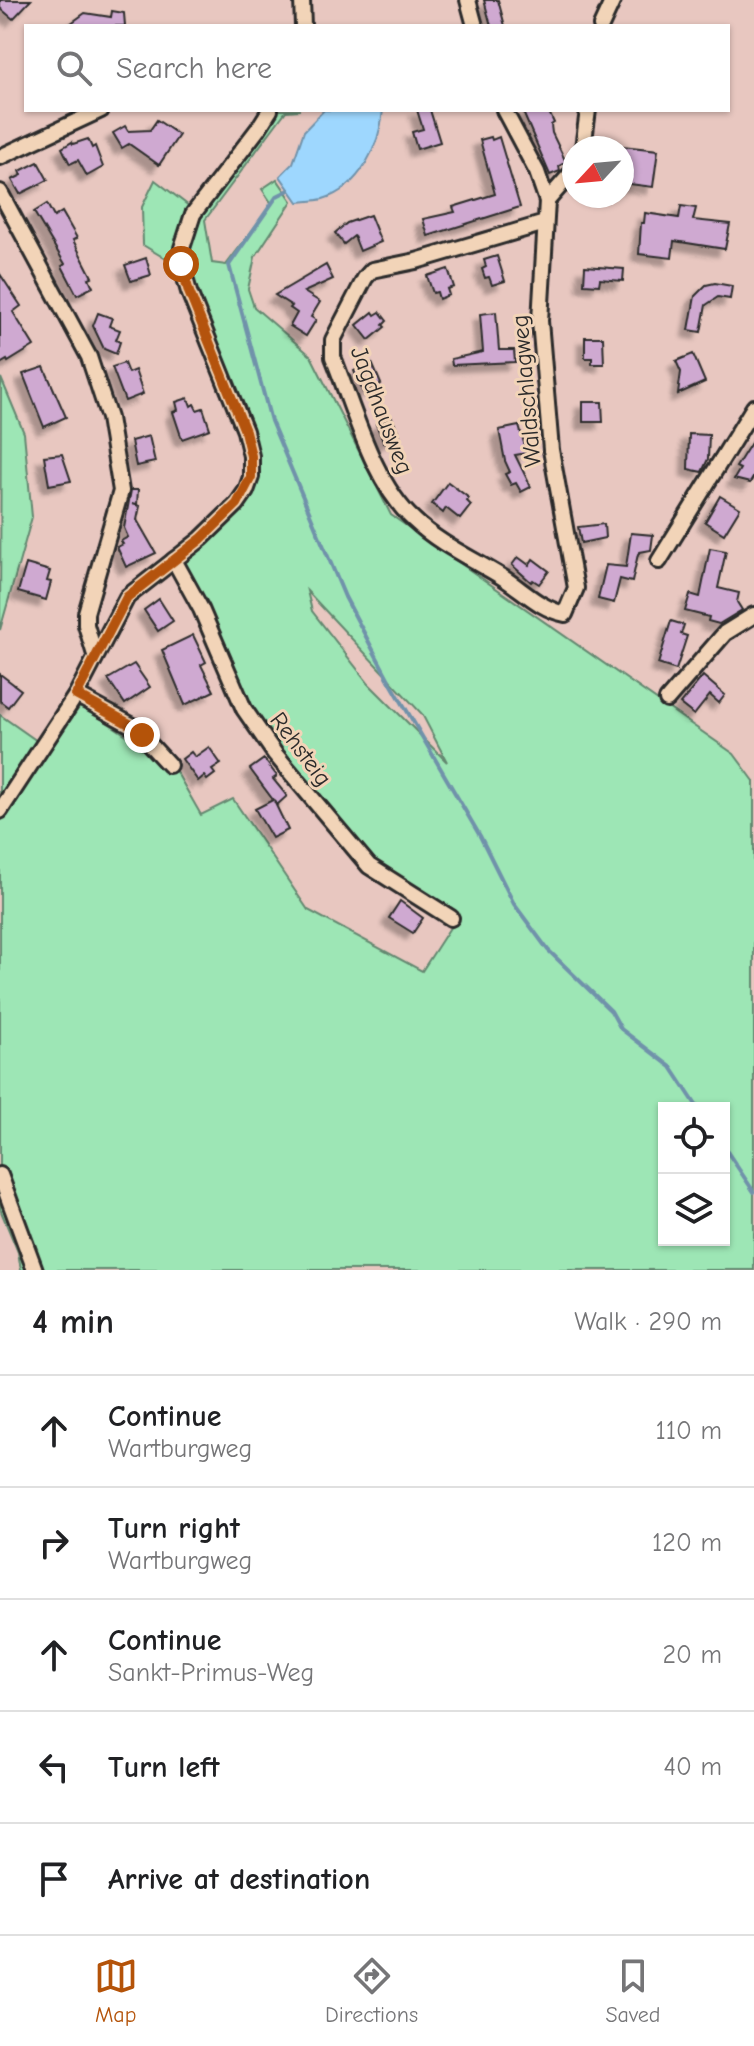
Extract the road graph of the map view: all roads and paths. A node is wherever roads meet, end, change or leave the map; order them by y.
1 (302, 0) edge
2 (468, 0) edge
3 (613, 0) edge
4 (303, 24) edge
5 (474, 24) edge
6 (602, 24) edge
7 (97, 112) edge
8 (269, 112) edge
9 (505, 112) edge
10 (588, 112) edge
11 (585, 136) edge
12 (0, 157) edge
13 (562, 184) edge
14 (0, 192) edge
15 (547, 201) junction
16 (545, 223) junction
17 (754, 407) edge
18 (174, 560) junction
19 (659, 561) dead end
20 (565, 614) joint
21 (754, 615) edge
22 (95, 655) junction
23 (76, 695) junction
24 (667, 700) dead end
25 (169, 765) dead end
26 (0, 811) edge
27 (451, 918) dead end
28 (0, 1175) edge
29 (35, 1270) edge

1 - 4 street
2 - 5 street
3 - 6 street
7 - 12 street
8 - 18 street
9 - 15 street
10 - 11 street
13 - 15 street
14 - 22 street
15 - 16 street, Waldschlagweg
16 - 20 street, Waldschlagweg
16 - 20 street, Jagdhausweg
17 - 19 street
18 - 22 street
18 - 27 street, Rehsteig
21 - 24 street
22 - 23 street
23 - 25 street
23 - 26 street
28 - 29 street

